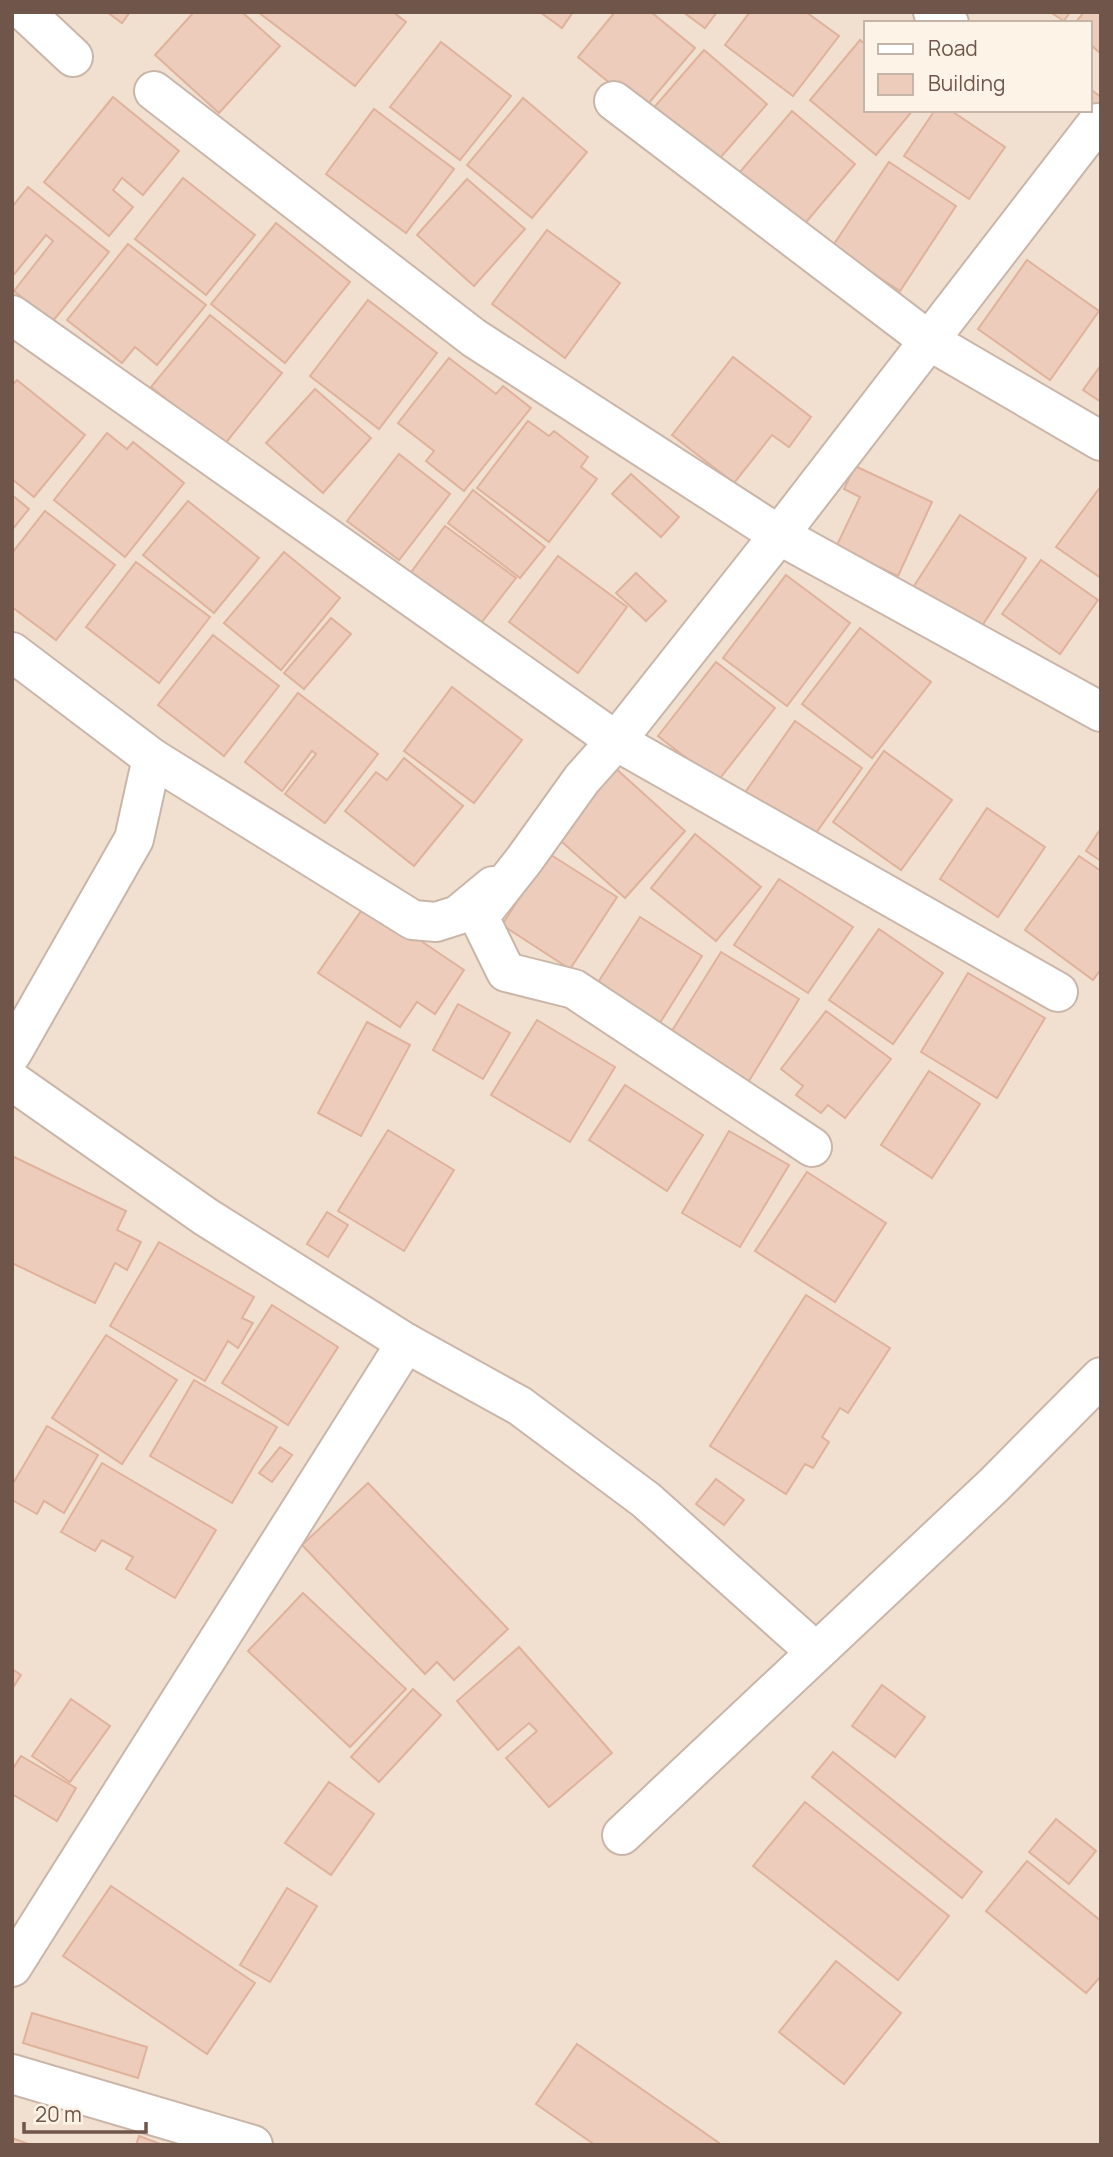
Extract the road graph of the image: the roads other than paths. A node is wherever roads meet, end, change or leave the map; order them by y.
1 (26, 12) edge
2 (73, 57) dead end
3 (153, 91) dead end
4 (614, 101) dead end
5 (1092, 119) edge
6 (12, 315) edge
7 (928, 340) junction
8 (1101, 441) edge
9 (779, 535) junction
10 (12, 652) edge
11 (1101, 712) edge
12 (616, 741) junction
13 (152, 758) junction
14 (524, 860) junction
15 (1058, 992) dead end
16 (12, 1053) edge
17 (12, 1082) edge
18 (813, 1147) dead end
19 (406, 1343) junction
20 (1101, 1377) edge
21 (816, 1652) junction
22 (622, 1835) dead end
23 (12, 1967) edge
24 (12, 2074) edge
25 (253, 2145) edge

1 - 2 street
3 - 9 street
4 - 7 street
5 - 7 street
6 - 12 street
7 - 8 street
7 - 9 street
9 - 11 street
9 - 12 street
10 - 13 street
12 - 14 street
12 - 15 street
13 - 14 street
13 - 16 street
14 - 18 street
17 - 19 street
19 - 21 street
19 - 23 street
20 - 21 street
21 - 22 street
24 - 25 street

